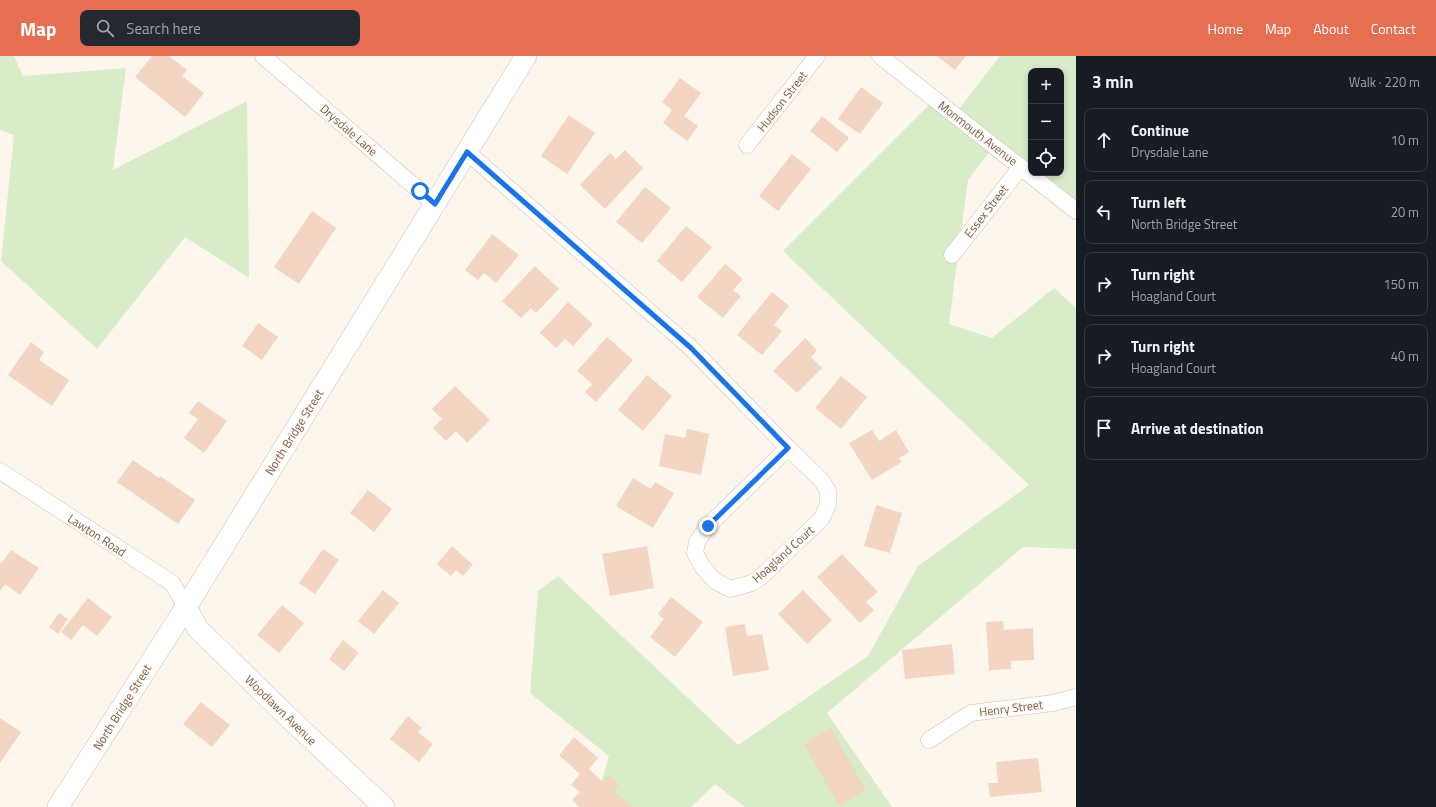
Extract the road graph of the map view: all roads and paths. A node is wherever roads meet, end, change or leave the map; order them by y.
1 (263, 56) edge
2 (526, 56) edge
3 (817, 56) edge
4 (880, 56) edge
5 (747, 145) dead end
6 (467, 152) junction
7 (1020, 167) junction
8 (435, 204) junction
9 (1076, 211) edge
10 (952, 255) dead end
11 (788, 448) junction
12 (0, 471) edge
13 (186, 607) junction
14 (1076, 698) edge
15 (930, 740) dead end
16 (58, 807) edge
17 (384, 807) edge

1 - 8 street, Drysdale Lane
2 - 6 street, North Bridge Street
3 - 5 street, Hudson Street
4 - 7 street, Monmouth Avenue
6 - 8 street, North Bridge Street
6 - 11 street, Hoagland Court
7 - 9 street, Monmouth Avenue
7 - 10 street, Essex Street
8 - 13 street, North Bridge Street
11 - 11 street, Hoagland Court
12 - 13 street, Lawton Road
13 - 16 street, North Bridge Street
13 - 17 street, Woodlawn Avenue
14 - 15 street, Henry Street

